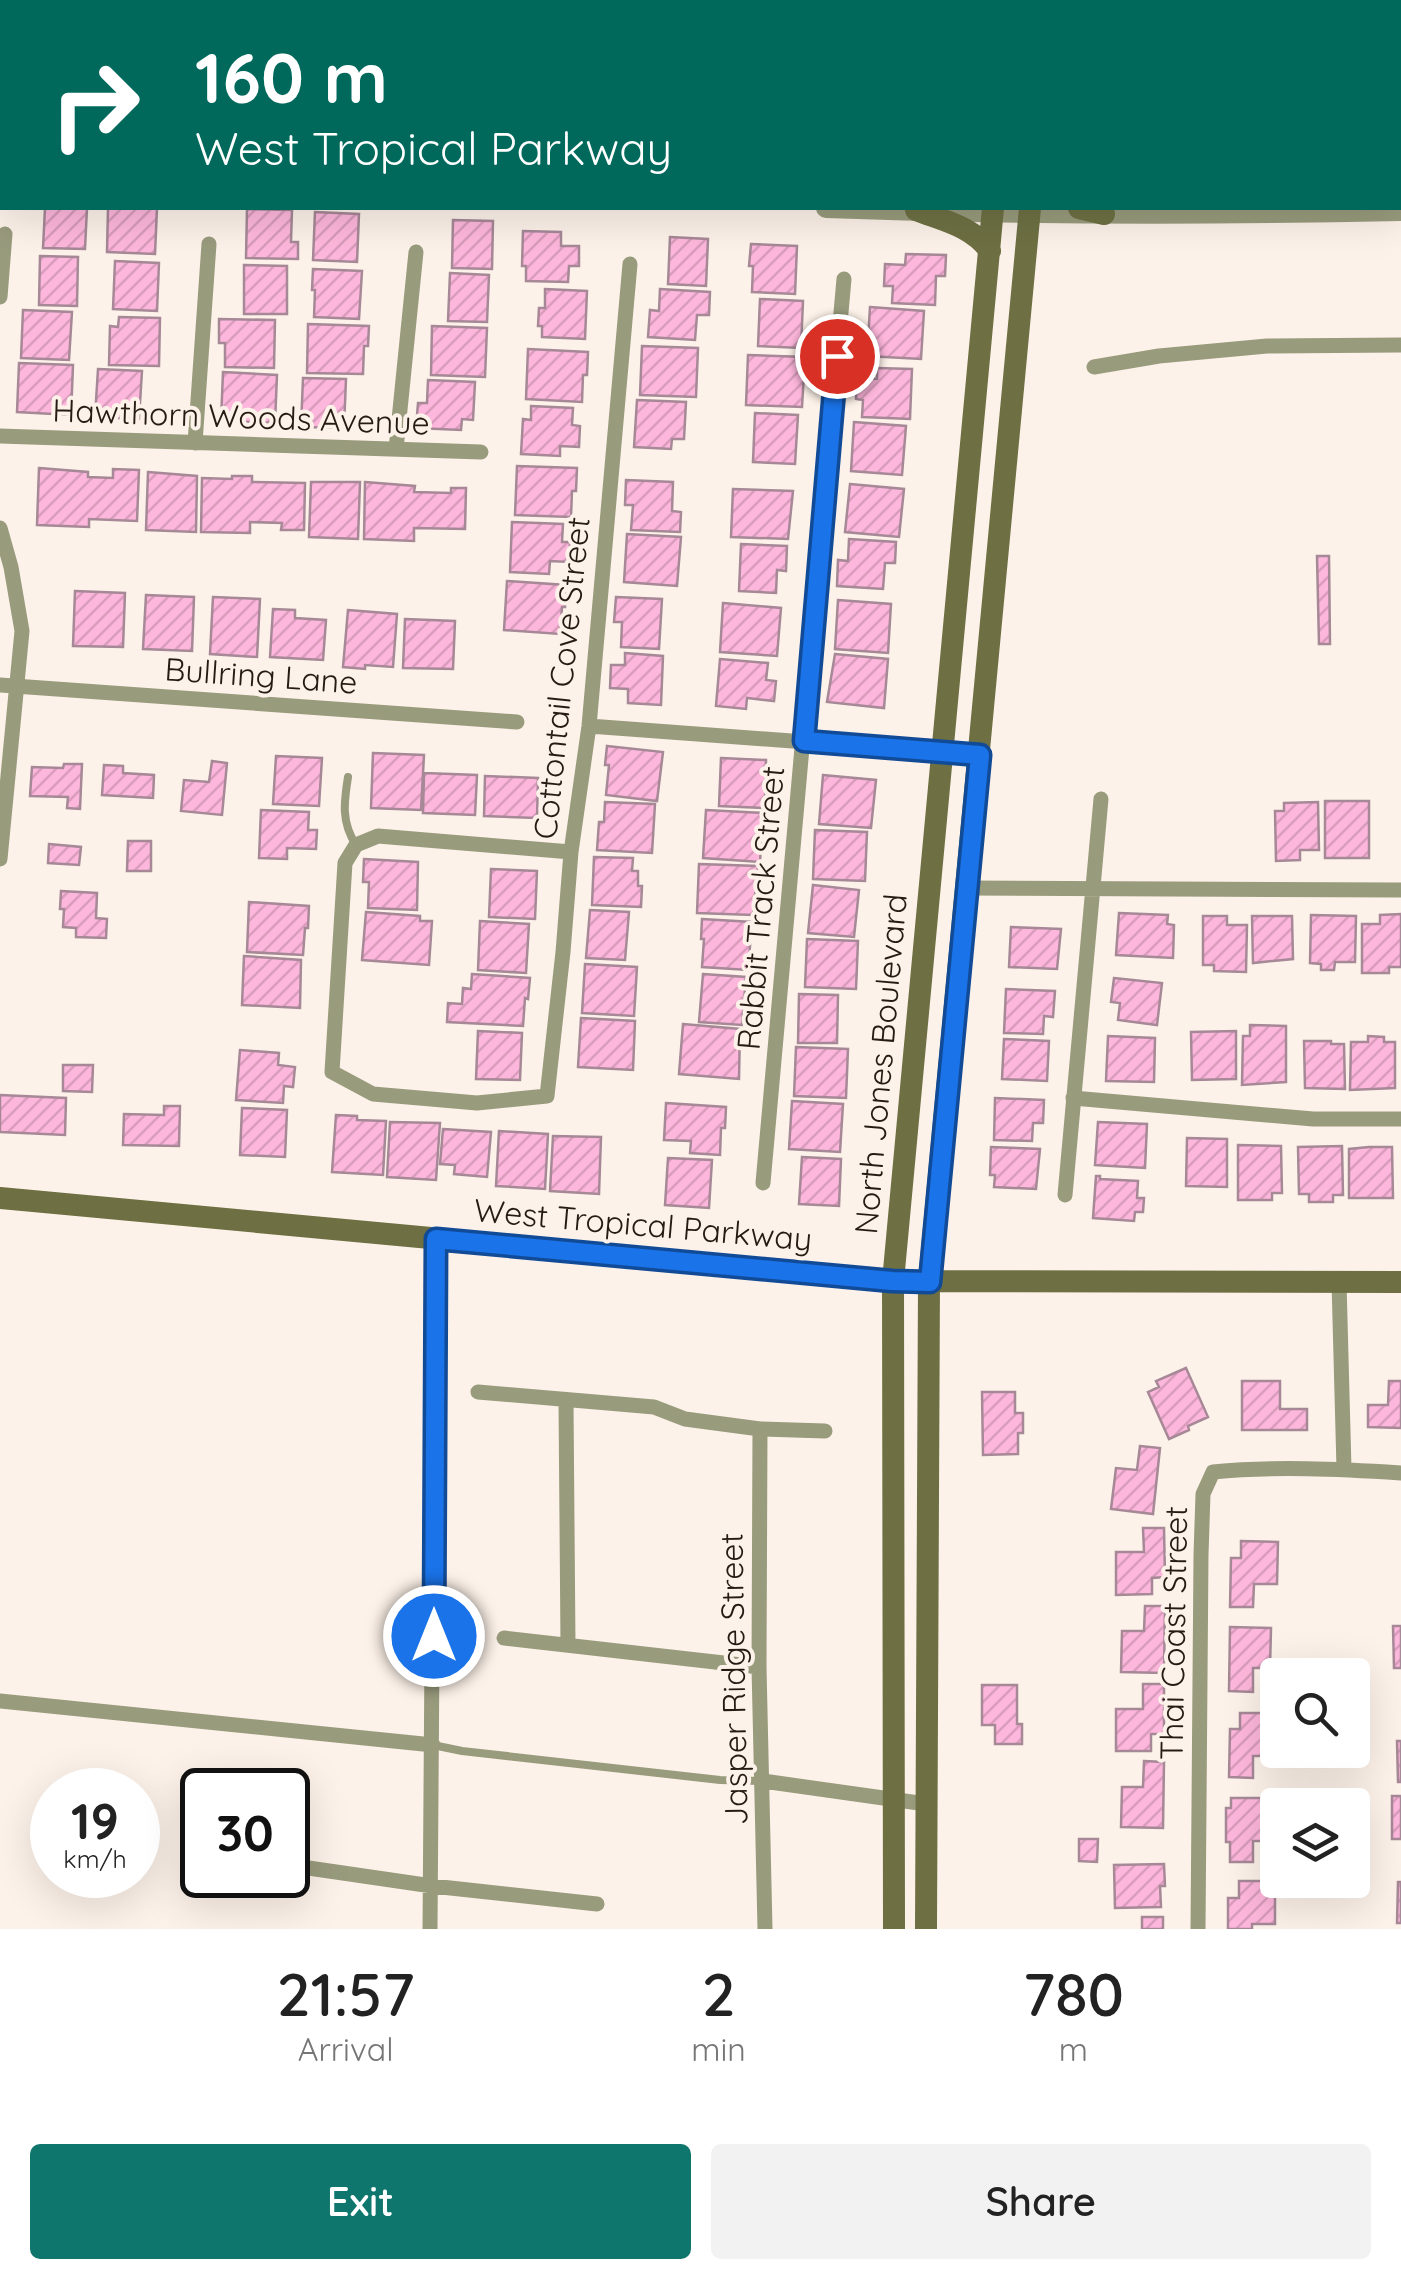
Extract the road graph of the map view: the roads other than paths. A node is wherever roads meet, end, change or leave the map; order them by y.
1 (916, 210) joint
2 (993, 210) edge
3 (1030, 210) edge
4 (1087, 210) edge
5 (1334, 210) edge
6 (1137, 211) edge
7 (1198, 211) edge
8 (1401, 211) edge
9 (1104, 214) junction
10 (5, 234) dead end
11 (209, 244) dead end
12 (990, 251) junction
13 (416, 252) dead end
14 (630, 264) dead end
15 (844, 278) dead end
16 (0, 296) edge
17 (1401, 345) edge
18 (1094, 367) dead end
19 (0, 436) edge
20 (195, 442) junction
21 (396, 449) junction
22 (481, 452) dead end
23 (0, 528) edge
24 (8, 685) edge
25 (517, 722) dead end
26 (589, 726) junction
27 (804, 741) junction
28 (943, 752) junction
29 (980, 755) junction
30 (348, 777) dead end
31 (1100, 799) dead end
32 (356, 844) junction
33 (571, 852) junction
34 (0, 859) edge
35 (966, 888) junction
36 (1091, 890) junction
37 (1401, 890) edge
38 (1073, 1098) junction
39 (1401, 1119) edge
40 (763, 1184) dead end
41 (1065, 1195) dead end
42 (0, 1198) edge
43 (436, 1239) junction
44 (892, 1281) junction
45 (930, 1282) junction
46 (1339, 1282) junction
47 (1401, 1282) edge
48 (478, 1392) dead end
49 (566, 1401) junction
50 (760, 1429) junction
51 (825, 1430) dead end
52 (1344, 1469) junction
53 (1401, 1473) edge
54 (504, 1638) dead end
55 (568, 1645) junction
56 (759, 1667) junction
57 (0, 1701) edge
58 (433, 1745) junction
59 (763, 1781) junction
60 (895, 1799) junction
61 (926, 1804) junction
62 (310, 1867) edge
63 (432, 1886) junction
64 (597, 1904) dead end
65 (430, 1929) edge
66 (765, 1929) edge
67 (894, 1929) edge
68 (926, 1929) edge
69 (1198, 1929) edge

1 - 2 street
1 - 12 main road
2 - 3 street
2 - 12 main road, North Jones Boulevard
3 - 9 street
3 - 29 main road, North Jones Boulevard
4 - 9 main road
5 - 7 street
5 - 8 street
6 - 7 street
6 - 9 street
10 - 16 street
11 - 20 street
12 - 28 main road, North Jones Boulevard
13 - 21 street
14 - 26 street, Cottontail Cove Street
15 - 27 street, Rabbit Track Street
17 - 18 street
19 - 20 street, Hawthorn Woods Avenue
20 - 21 street, Hawthorn Woods Avenue
21 - 22 street, Hawthorn Woods Avenue
23 - 24 street
24 - 25 street, Bullring Lane
24 - 34 street
26 - 27 street
26 - 33 street, Cottontail Cove Street
27 - 28 street
27 - 40 street, Rabbit Track Street
28 - 29 street
28 - 44 main road, North Jones Boulevard
29 - 35 main road, North Jones Boulevard
30 - 32 lane
31 - 36 street
32 - 33 street
32 - 33 street, Cottontail Cove Street
35 - 36 street
35 - 45 main road, North Jones Boulevard
36 - 37 street
36 - 38 street
38 - 39 street
38 - 41 street
42 - 43 main road, West Tropical Parkway
43 - 44 main road, West Tropical Parkway
43 - 58 street
44 - 45 main road, West Tropical Parkway
44 - 60 main road, North Jones Boulevard
45 - 46 main road, West Tropical Parkway
45 - 61 main road, North Jones Boulevard
46 - 47 main road, West Tropical Parkway
46 - 52 street
48 - 49 street
49 - 50 street
49 - 55 street
50 - 51 street
50 - 56 street, Jasper Ridge Street
52 - 53 street
52 - 69 street, Thai Coast Street
54 - 55 street
55 - 56 street
56 - 59 street, Jasper Ridge Street
57 - 58 street
58 - 59 lane
58 - 63 street
59 - 60 street
59 - 66 street, Jasper Ridge Street
60 - 61 street
60 - 67 main road, North Jones Boulevard
61 - 68 main road, North Jones Boulevard
62 - 63 street
63 - 64 street
63 - 65 street

